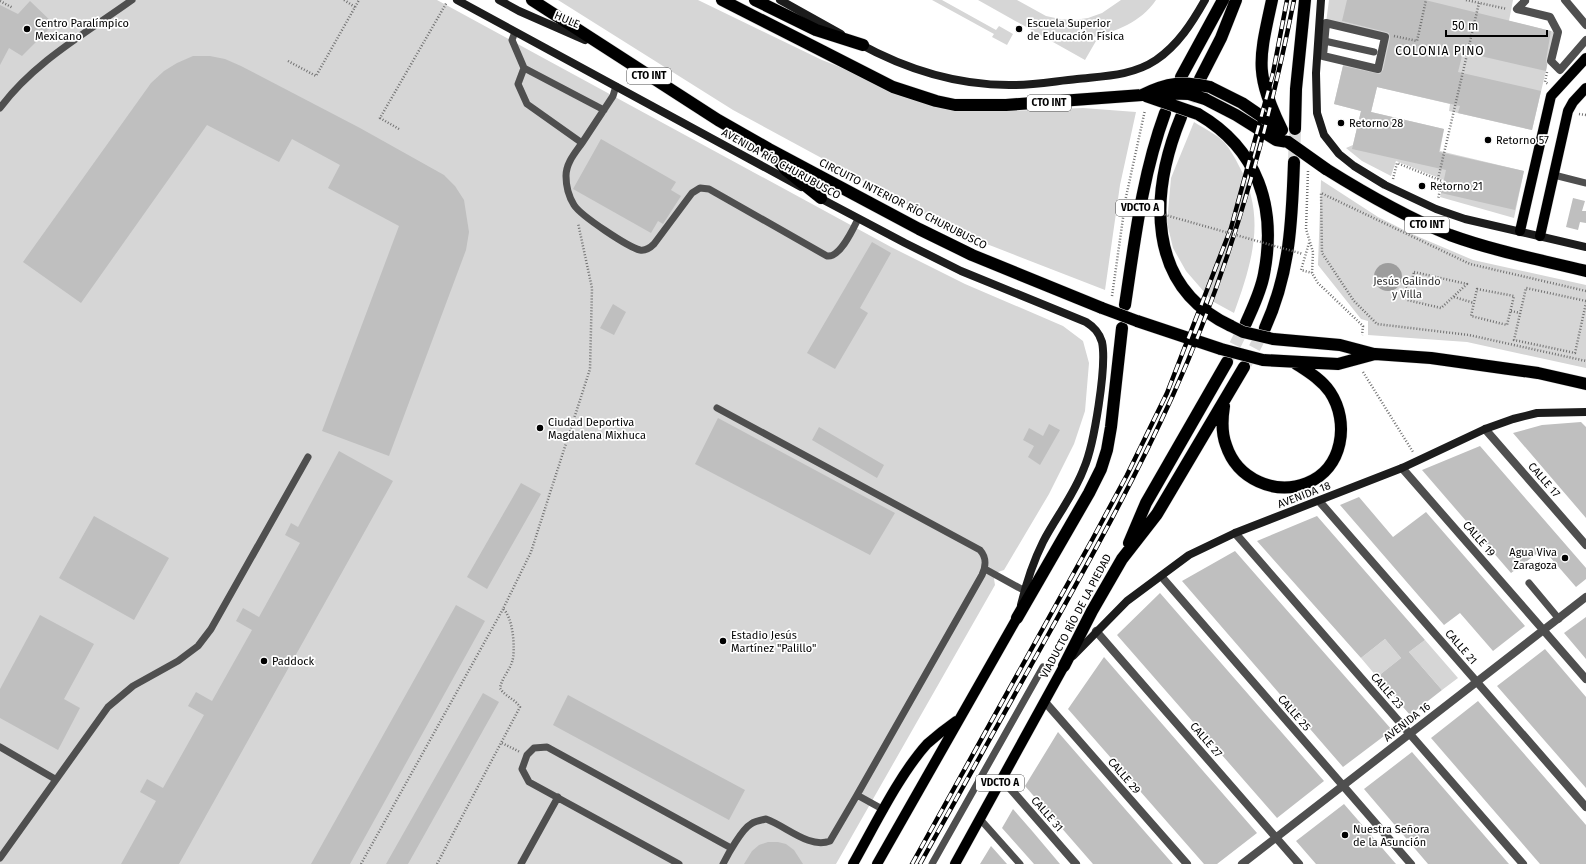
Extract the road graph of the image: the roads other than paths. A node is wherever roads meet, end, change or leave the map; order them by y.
1 (132, 0) edge
2 (457, 0) edge
3 (499, 0) edge
4 (532, 0) edge
5 (722, 0) edge
6 (755, 0) edge
7 (780, 0) edge
8 (1205, 0) edge
9 (1223, 0) edge
10 (1236, 0) edge
11 (1272, 0) edge
12 (1305, 0) edge
13 (1321, 0) edge
14 (1524, 0) edge
15 (1565, 0) edge
16 (1586, 25) edge
17 (515, 32) junction
18 (1321, 40) junction
19 (1586, 40) edge
20 (863, 46) junction
21 (606, 49) junction
22 (1374, 52) dead end
23 (1586, 58) edge
24 (524, 68) junction
25 (1181, 77) dead end
26 (1200, 79) tunnel mouth
27 (616, 86) junction
28 (1586, 88) edge
29 (1208, 93) junction
30 (1142, 95) junction
31 (0, 108) edge
32 (604, 110) junction
33 (1165, 113) dead end
34 (1181, 117) tunnel mouth
35 (1295, 129) tunnel mouth
36 (1282, 130) junction
37 (1288, 142) junction
38 (582, 143) junction
39 (768, 149) junction
40 (1294, 162) tunnel mouth
41 (1554, 175) junction
42 (1586, 183) edge
43 (820, 198) junction
44 (858, 219) junction
45 (1520, 231) junction
46 (1540, 236) junction
47 (1586, 246) edge
48 (1586, 271) edge
49 (1126, 305) dead end
50 (1246, 323) tunnel mouth
51 (1122, 328) dead end
52 (1265, 328) tunnel mouth
53 (1375, 354) junction
54 (1227, 362) tunnel mouth
55 (1294, 363) junction
56 (1244, 367) tunnel mouth
57 (1586, 384) edge
58 (1225, 400) junction
59 (716, 408) dead end
60 (1586, 412) edge
61 (1486, 429) junction
62 (308, 457) dead end
63 (1402, 468) junction
64 (1319, 501) junction
65 (1235, 533) junction
66 (1586, 545) edge
67 (1122, 558) junction
68 (985, 569) junction
69 (1161, 576) junction
70 (1529, 583) dead end
71 (1025, 591) junction
72 (1586, 597) edge
73 (1017, 618) junction
74 (1559, 619) junction
75 (1543, 630) junction
76 (1096, 631) junction
77 (1064, 666) junction
78 (1043, 667) dead end
79 (1586, 679) edge
80 (1477, 682) junction
81 (1045, 702) junction
82 (959, 718) junction
83 (1410, 734) junction
84 (0, 747) edge
85 (55, 779) junction
86 (1002, 779) junction
87 (1343, 786) junction
88 (857, 795) junction
89 (558, 798) junction
90 (1586, 807) edge
91 (884, 810) junction
92 (980, 818) junction
93 (1276, 838) junction
94 (731, 848) junction
95 (0, 858) edge
96 (958, 862) edge
97 (521, 864) edge
98 (679, 864) edge
99 (723, 864) edge
100 (853, 864) edge
101 (876, 864) edge
102 (932, 864) edge
103 (1020, 864) edge
104 (1076, 864) edge
105 (1187, 864) edge
106 (1242, 864) edge
107 (1299, 864) edge
108 (1411, 864) edge
109 (1523, 864) edge

1 - 31 lane
2 - 17 main road, AVENIDA RÍO CHURUBUSCO / CTO INT
3 - 21 main road, HULE / CTO INT
4 - 21 highway, CIRCUITO INTERIOR RÍO CHURUBUSCO / CTO INT
5 - 30 highway, CTO INT
6 - 20 highway
7 - 20 main road, CTO INT
8 - 20 main road, CTO INT
9 - 25 highway
10 - 26 highway
11 - 36 highway
12 - 35 highway
13 - 18 main road
14 - 19 street
15 - 16 street
17 - 24 lane
17 - 27 main road, AVENIDA RÍO CHURUBUSCO / CTO INT
18 - 18 street
18 - 22 lane
18 - 45 main road, CTO INT
21 - 39 highway, CIRCUITO INTERIOR RÍO CHURUBUSCO / CTO INT
23 - 45 main road
24 - 32 lane
24 - 38 lane
27 - 32 lane
27 - 43 main road, AVENIDA RÍO CHURUBUSCO / CTO INT
28 - 41 main road
29 - 30 highway, CTO INT, bridge
29 - 36 highway, CTO INT
29 - 37 highway, CTO INT
30 - 50 highway, bridge
32 - 38 lane
33 - 49 highway, VDCTO A
34 - 53 highway, bridge
36 - 37 highway, CTO INT
37 - 48 highway, CTO INT, bridge
38 - 44 lane
39 - 43 highway
39 - 55 highway, CIRCUITO INTERIOR RÍO CHURUBUSCO / CTO INT, bridge
40 - 52 highway
41 - 42 lane
41 - 46 main road
43 - 44 main road, AVENIDA RÍO CHURUBUSCO / CTO INT
44 - 71 main road, AVENIDA RÍO CHURUBUSCO / CTO INT
45 - 46 main road, CTO INT
46 - 47 main road, CTO INT
51 - 73 highway
53 - 55 highway, CTO INT
53 - 57 highway, CTO INT
54 - 67 highway
55 - 58 highway
56 - 58 highway, VIADUCTO RÍO DE LA PIEDAD / VDCTO A
58 - 67 highway, VIADUCTO RÍO DE LA PIEDAD / VDCTO A
59 - 68 lane
60 - 61 main road, AVENIDA 18
61 - 63 main road, AVENIDA 18
61 - 66 street, CALLE 17
62 - 85 lane
63 - 64 main road, AVENIDA 18
63 - 75 street, CALLE 19
64 - 65 main road, AVENIDA 18
64 - 80 street, CALLE 21
65 - 69 main road, AVENIDA 18
65 - 83 street, CALLE 23
67 - 77 highway, VIADUCTO RÍO DE LA PIEDAD / VDCTO A
68 - 71 lane
68 - 88 lane
69 - 76 main road, AVENIDA 18
69 - 87 street, CALLE 25
70 - 74 lane
71 - 73 main road
72 - 74 street, AVENIDA 16
73 - 82 main road
74 - 75 street, AVENIDA 16
75 - 79 street, CALLE 19
75 - 80 street, AVENIDA 16
76 - 77 main road, AVENIDA 18
76 - 93 street, CALLE 27
77 - 81 main road, VIADUCTO RÍO DE LA PIEDAD / VDCTO A
78 - 102 lane
80 - 83 street, AVENIDA 16
80 - 90 street, CALLE 21
81 - 86 main road, VIADUCTO RÍO DE LA PIEDAD / VDCTO A
81 - 105 street, CALLE 29
82 - 91 main road
82 - 101 main road
83 - 87 street, AVENIDA 16
83 - 109 street, CALLE 23
84 - 85 lane
85 - 95 lane
86 - 92 main road, VIADUCTO RÍO DE LA PIEDAD / VDCTO A
86 - 104 street, CALLE 31
87 - 93 street, AVENIDA 16
87 - 108 street, CALLE 25
88 - 91 lane
88 - 94 lane
89 - 94 lane
89 - 97 lane
89 - 98 lane
91 - 100 main road
92 - 96 main road, VIADUCTO RÍO DE LA PIEDAD / VDCTO A
92 - 103 lane
93 - 106 street, AVENIDA 16
93 - 107 street, CALLE 27
94 - 99 lane

